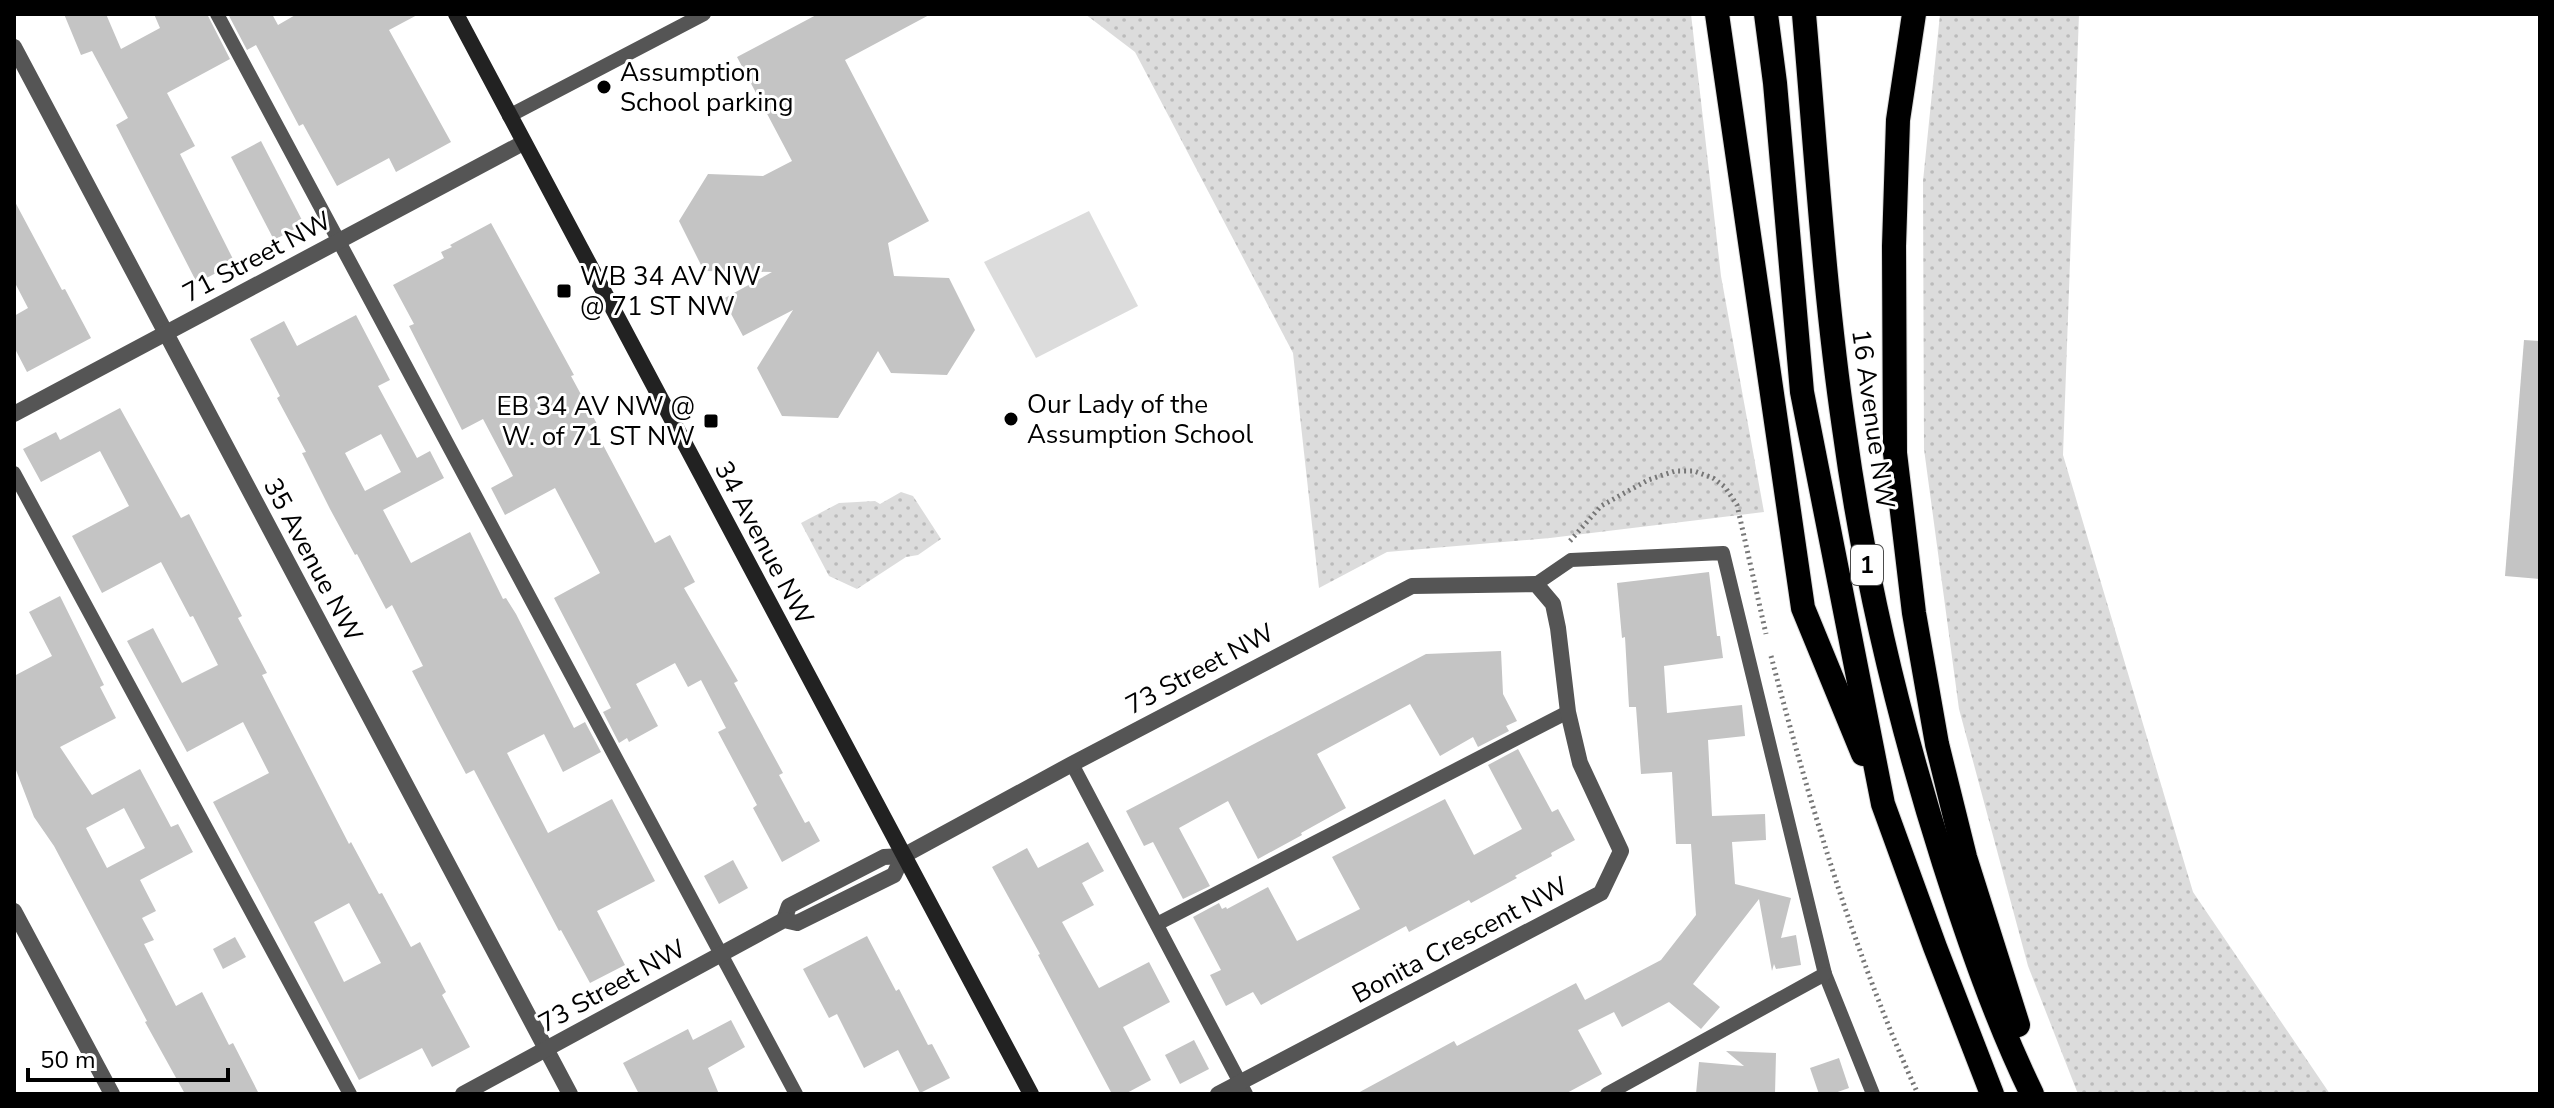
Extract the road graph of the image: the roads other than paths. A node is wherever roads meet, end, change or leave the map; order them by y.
1 (217, 14) edge
2 (456, 14) edge
3 (704, 14) edge
4 (1717, 14) edge
5 (1766, 14) edge
6 (1804, 14) edge
7 (1914, 14) edge
8 (14, 47) edge
9 (509, 116) junction
10 (523, 143) junction
11 (339, 240) junction
12 (165, 333) junction
13 (14, 414) edge
14 (14, 473) edge
15 (1536, 584) junction
16 (1568, 712) junction
17 (1072, 764) junction
18 (1883, 804) junction
19 (903, 856) junction
20 (14, 911) edge
21 (1157, 924) junction
22 (721, 953) junction
23 (1825, 974) junction
24 (546, 1049) junction
25 (1243, 1088) edge
26 (112, 1094) edge
27 (350, 1094) edge
28 (463, 1094) edge
29 (570, 1094) edge
30 (796, 1094) edge
31 (1031, 1094) edge
32 (1218, 1094) edge
33 (1607, 1094) edge
34 (1873, 1094) edge
35 (1992, 1094) edge
36 (2032, 1094) edge
37 (2046, 1094) edge

1 - 11 lane
2 - 9 street, 34 Avenue NW
3 - 9 lane
4 - 18 highway
5 - 18 highway, 1
6 - 36 highway, 16 Avenue NW / 1
7 - 37 highway
8 - 12 street, 35 Avenue NW
9 - 10 street, 34 Avenue NW
10 - 11 street, 71 Street NW
10 - 19 street, 34 Avenue NW
11 - 12 street, 71 Street NW
11 - 22 lane
12 - 13 street, 71 Street NW
12 - 24 street, 35 Avenue NW
14 - 27 lane
15 - 16 street, Bonita Crescent NW
15 - 17 street, 73 Street NW
15 - 23 lane
16 - 21 lane
16 - 25 street, Bonita Crescent NW
17 - 19 street, 73 Street NW
17 - 21 lane
18 - 35 highway, 1
19 - 22 street, 73 Street NW
19 - 31 street, 34 Avenue NW
20 - 26 street
21 - 25 lane
22 - 24 street, 73 Street NW
22 - 30 lane
23 - 33 lane
23 - 34 lane
24 - 28 street, 73 Street NW
24 - 29 street, 35 Avenue NW
25 - 32 street, Bonita Crescent NW

